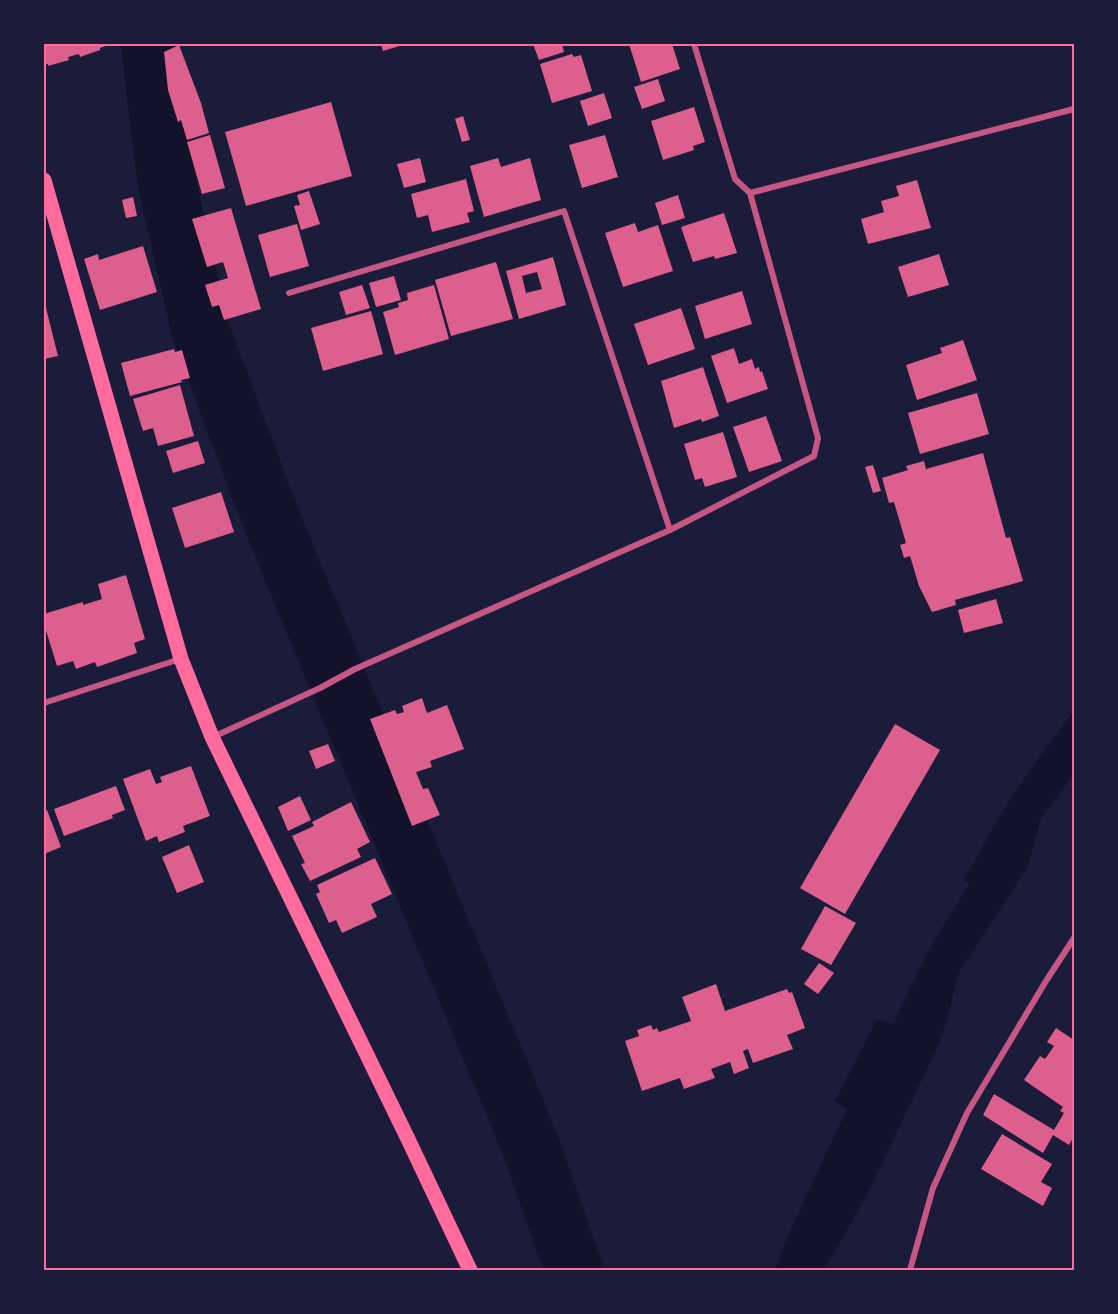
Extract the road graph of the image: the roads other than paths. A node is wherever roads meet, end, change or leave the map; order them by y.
1 (694, 44) edge
2 (1074, 109) edge
3 (44, 180) edge
4 (750, 194) junction
5 (289, 293) dead end
6 (670, 530) junction
7 (181, 659) junction
8 (44, 703) edge
9 (212, 737) junction
10 (1074, 938) edge
11 (470, 1270) edge
12 (910, 1270) edge

1 - 4 street
2 - 4 street
3 - 7 main road
4 - 6 street
5 - 6 street
6 - 9 street
7 - 8 street
7 - 9 main road
9 - 11 main road
10 - 12 street

